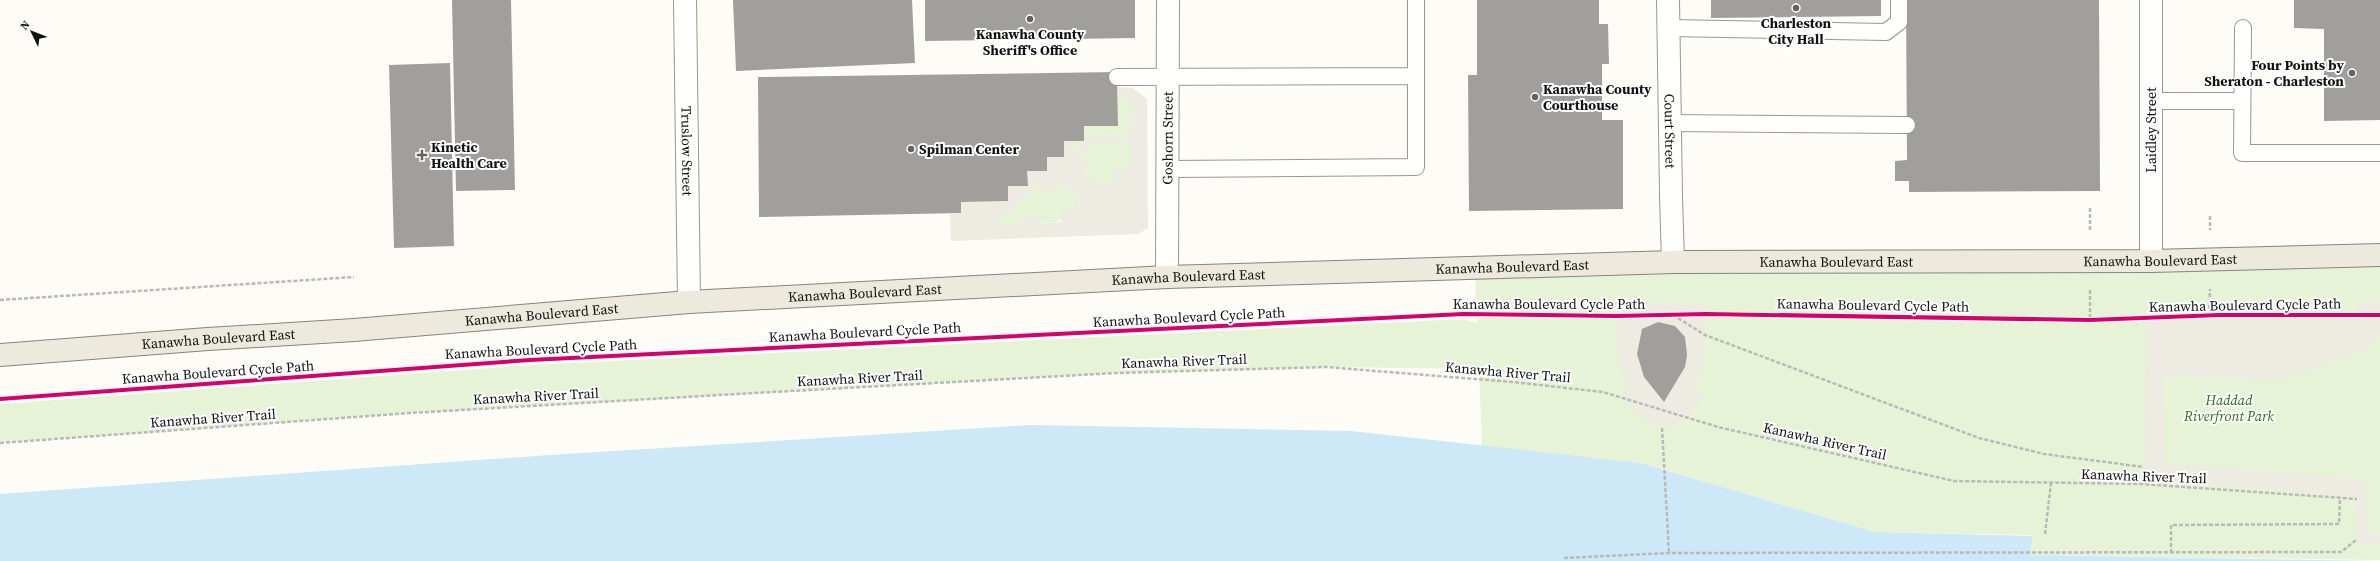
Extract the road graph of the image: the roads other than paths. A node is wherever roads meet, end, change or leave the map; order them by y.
1 (685, 0) edge
2 (1168, 0) edge
3 (1416, 0) edge
4 (1668, 0) edge
5 (1899, 0) edge
6 (2151, 0) edge
7 (1669, 28) junction
8 (2243, 28) dead end
9 (1168, 76) junction
10 (1416, 76) junction
11 (1118, 77) dead end
12 (2151, 101) junction
13 (2242, 101) junction
14 (1670, 123) junction
15 (1907, 125) dead end
16 (2380, 153) edge
17 (1168, 169) junction
18 (2380, 255) edge
19 (2151, 261) junction
20 (1673, 262) junction
21 (1168, 277) junction
22 (690, 302) junction
23 (0, 355) edge

1 - 22 street, Truslow Street
2 - 9 street, Goshorn Street
3 - 10 lane
4 - 7 street, Court Street
5 - 7 lane
6 - 12 street, Laidley Street
7 - 14 street, Court Street
8 - 13 lane
9 - 10 lane
9 - 11 lane
9 - 17 street, Goshorn Street
10 - 17 lane
12 - 13 lane
12 - 19 street, Laidley Street
13 - 16 lane
14 - 15 lane
14 - 20 street, Court Street
17 - 21 street, Goshorn Street
18 - 19 main road, Kanawha Boulevard East
19 - 20 main road, Kanawha Boulevard East
20 - 21 main road, Kanawha Boulevard East
21 - 22 main road, Kanawha Boulevard East
22 - 23 main road, Kanawha Boulevard East

